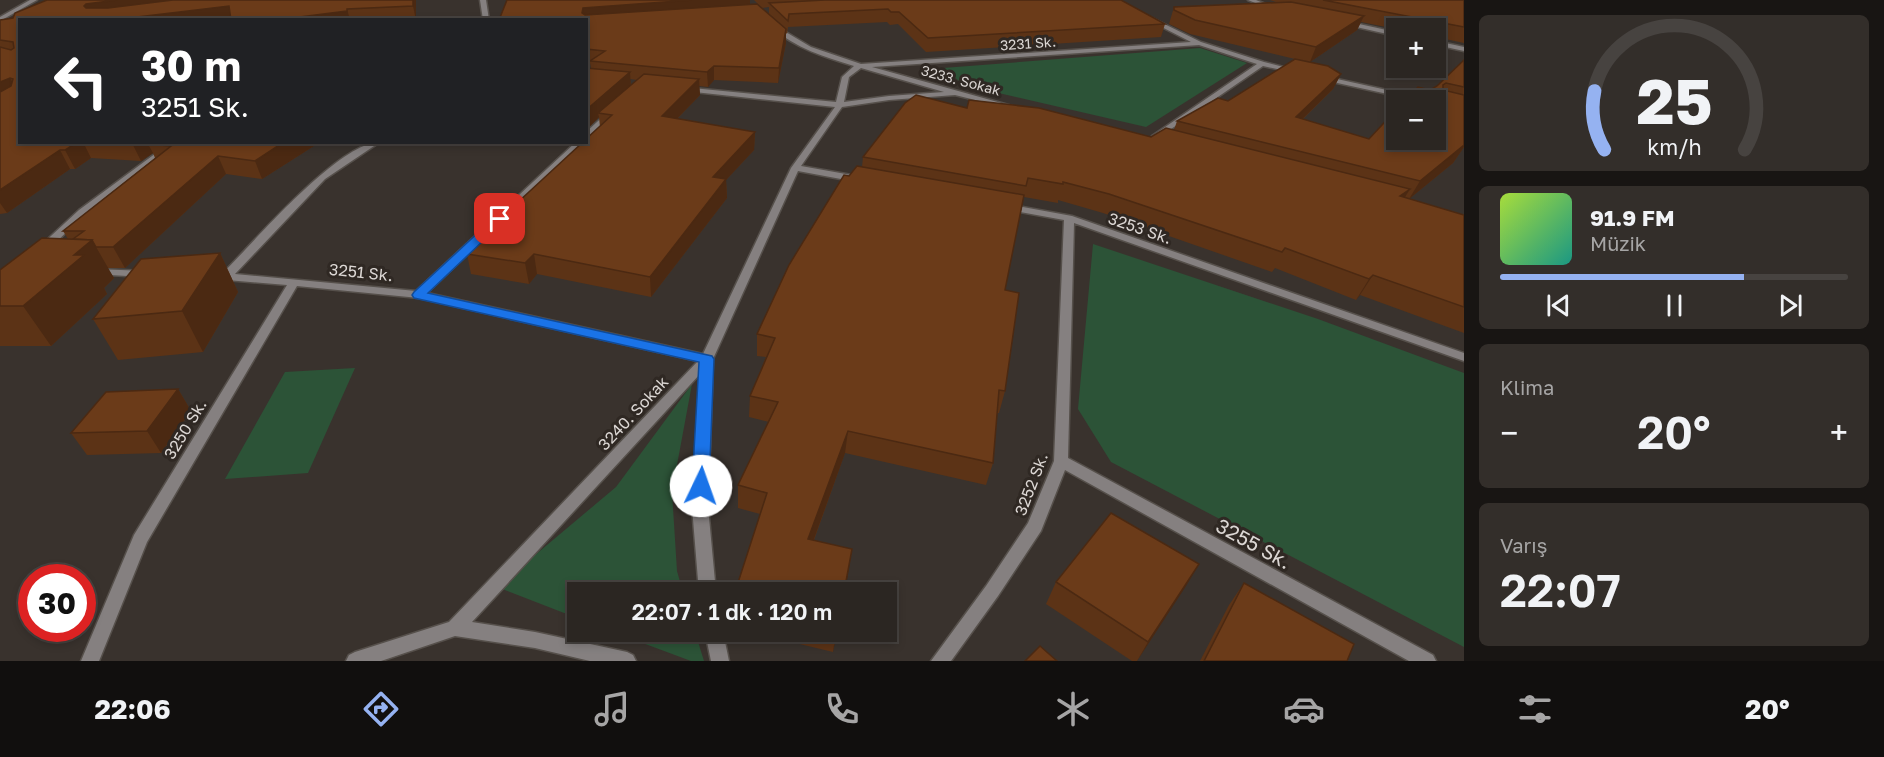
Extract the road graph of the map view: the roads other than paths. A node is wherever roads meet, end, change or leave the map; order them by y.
1 (34, 0) edge
2 (483, 0) edge
3 (1251, 0) edge
4 (1279, 10) edge
5 (1140, 14) edge
6 (486, 18) edge
7 (764, 18) edge
8 (0, 20) edge
9 (1338, 22) edge
10 (1386, 32) edge
11 (1199, 43) junction
12 (1446, 45) edge
13 (1464, 49) edge
14 (1262, 63) junction
15 (860, 66) junction
16 (677, 88) edge
17 (1386, 91) edge
18 (952, 94) junction
19 (840, 105) junction
20 (618, 107) edge
21 (1019, 109) edge
22 (588, 135) edge
23 (1142, 137) edge
24 (1153, 139) junction
25 (1165, 142) edge
26 (174, 144) edge
27 (373, 144) edge
28 (579, 144) edge
29 (795, 168) junction
30 (866, 181) edge
31 (992, 204) edge
32 (1069, 218) junction
33 (30, 261) edge
34 (78, 272) edge
35 (158, 274) edge
36 (203, 276) edge
37 (226, 277) junction
38 (294, 282) junction
39 (419, 295) junction
40 (1464, 357) edge
41 (707, 359) junction
42 (1061, 461) junction
43 (707, 582) edge
44 (455, 628) junction
45 (716, 642) edge
46 (90, 661) edge
47 (355, 661) edge
48 (627, 661) edge
49 (720, 661) edge
50 (940, 661) edge
51 (1427, 661) edge

1 - 8 street
2 - 6 street
3 - 4 street
5 - 11 street
7 - 15 street, 3233. Sokak
9 - 10 street
11 - 14 street
11 - 15 street, 3231 Sk.
12 - 13 street
14 - 17 street
14 - 24 street
15 - 18 street, 3233. Sokak
15 - 19 street
16 - 19 street
18 - 19 street
18 - 21 street, 3233. Sokak
19 - 29 street, 3240. Sokak
20 - 22 street
23 - 24 street
24 - 25 street
26 - 33 street
27 - 37 street
28 - 39 street
29 - 30 street
29 - 41 street, 3240. Sokak
31 - 32 street, 3253 Sk.
32 - 40 street, 3253 Sk.
32 - 42 street, 3252 Sk.
34 - 35 street
36 - 37 street
37 - 38 street
38 - 39 street, 3251 Sk.
38 - 46 street, 3250 Sk.
39 - 41 street, 3251 Sk.
41 - 43 street
41 - 44 street, 3240. Sokak
42 - 50 street, 3252 Sk.
42 - 51 street, 3255 Sk.
44 - 47 street, 3240. Sokak
44 - 48 street
45 - 49 street

